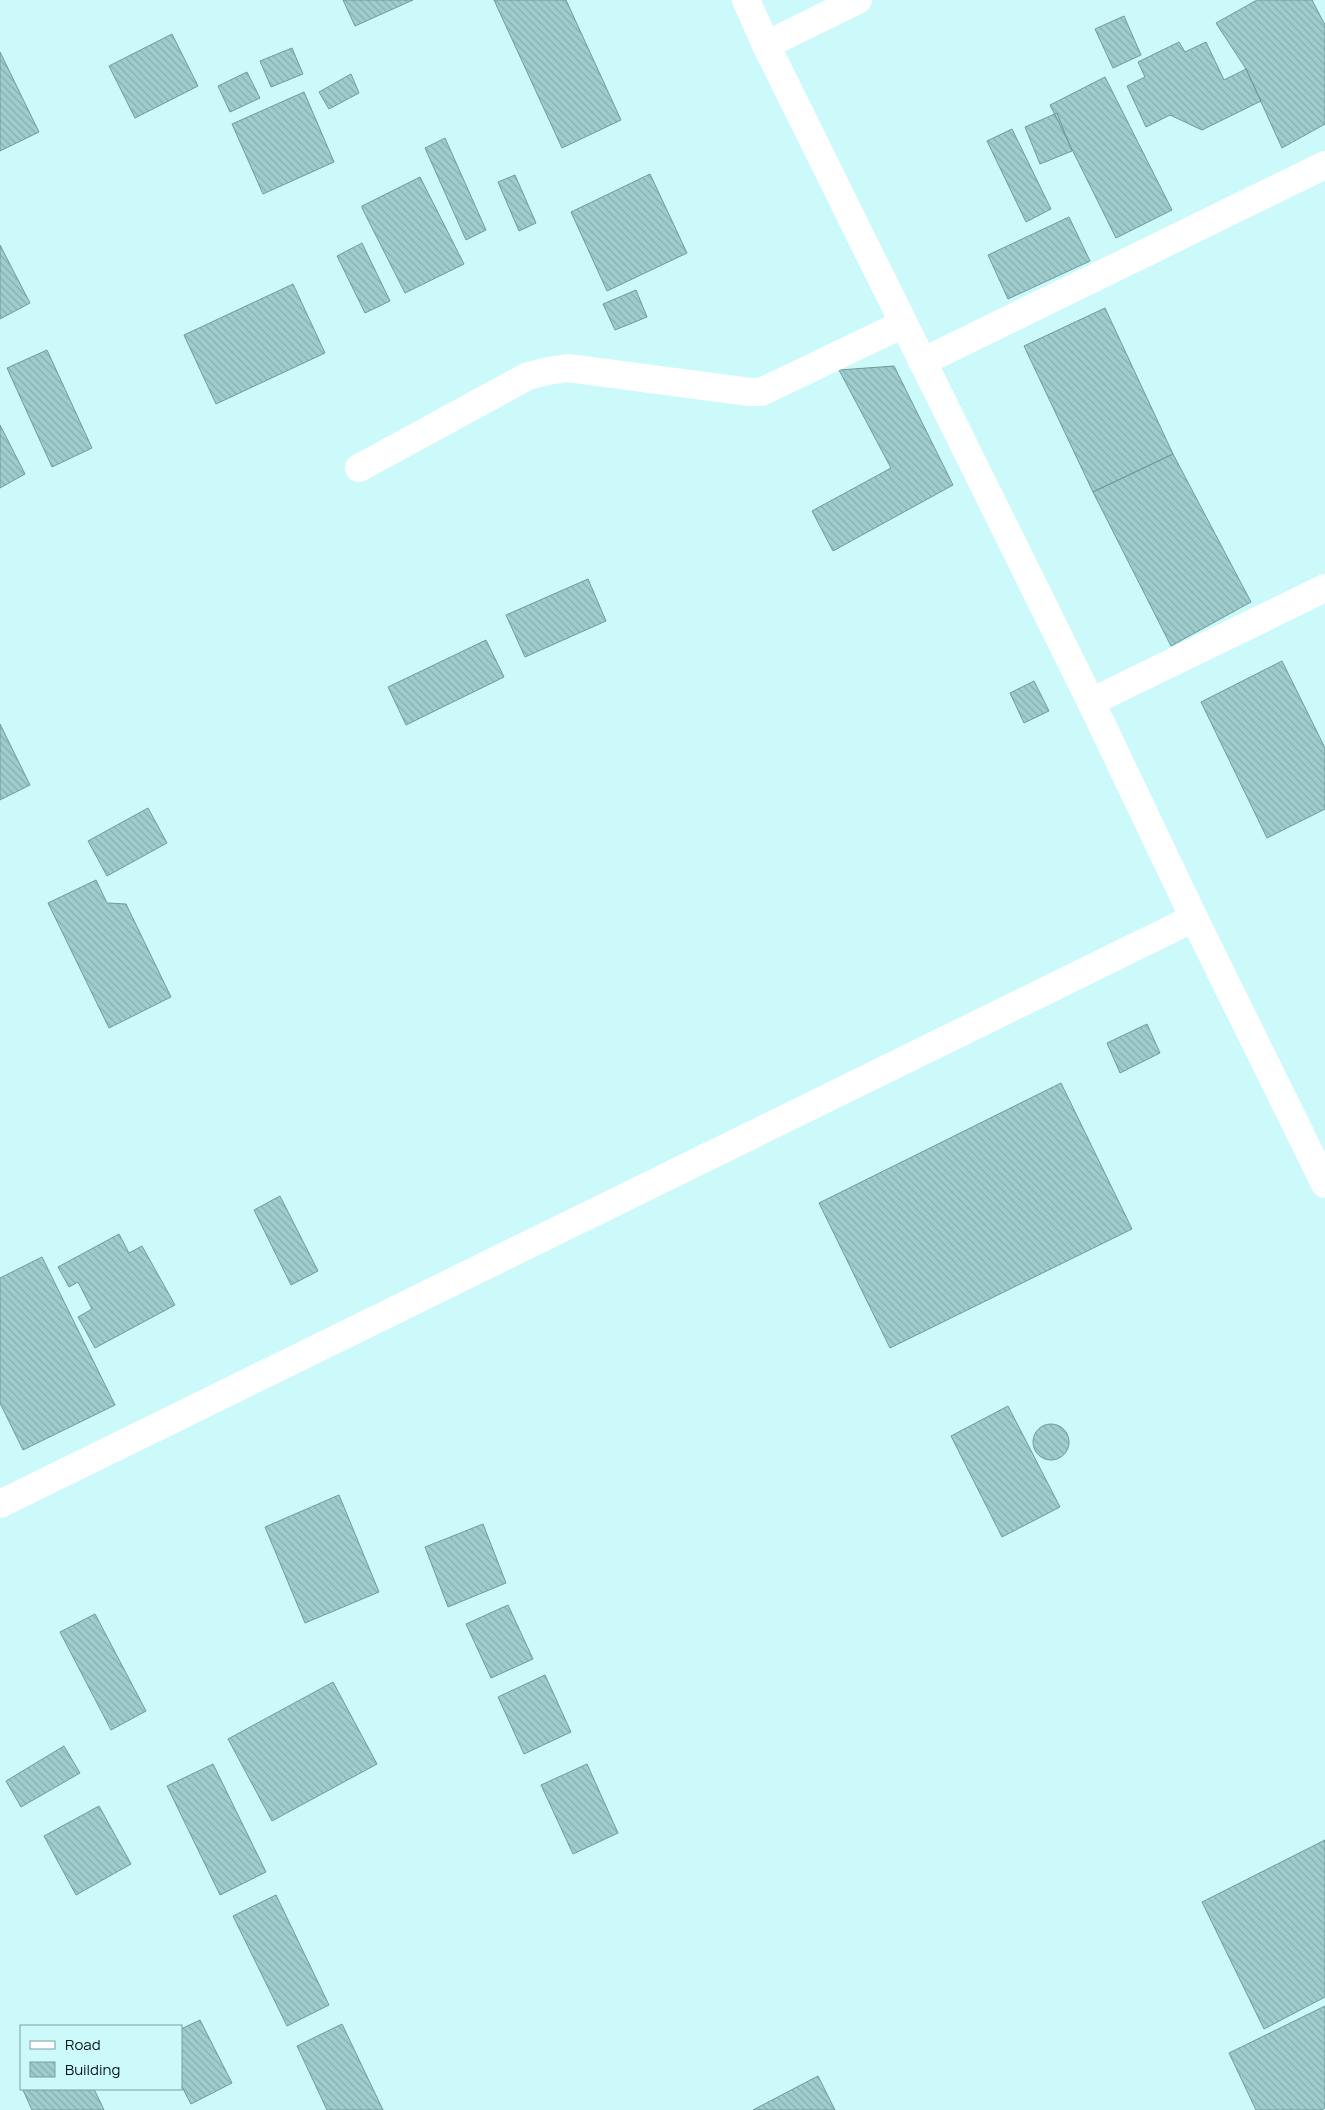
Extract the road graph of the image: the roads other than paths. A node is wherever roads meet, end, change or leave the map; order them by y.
1 (746, 0) edge
2 (858, 0) edge
3 (766, 46) junction
4 (1325, 165) edge
5 (903, 324) junction
6 (922, 362) junction
7 (359, 468) dead end
8 (1325, 588) edge
9 (1091, 702) junction
10 (1194, 918) junction
11 (1323, 1175) edge
12 (3, 1494) edge

1 - 3 street
2 - 3 street
3 - 5 street
4 - 6 street
5 - 6 street
5 - 7 street
6 - 9 street
8 - 9 street
9 - 10 street
10 - 11 street
10 - 12 street

